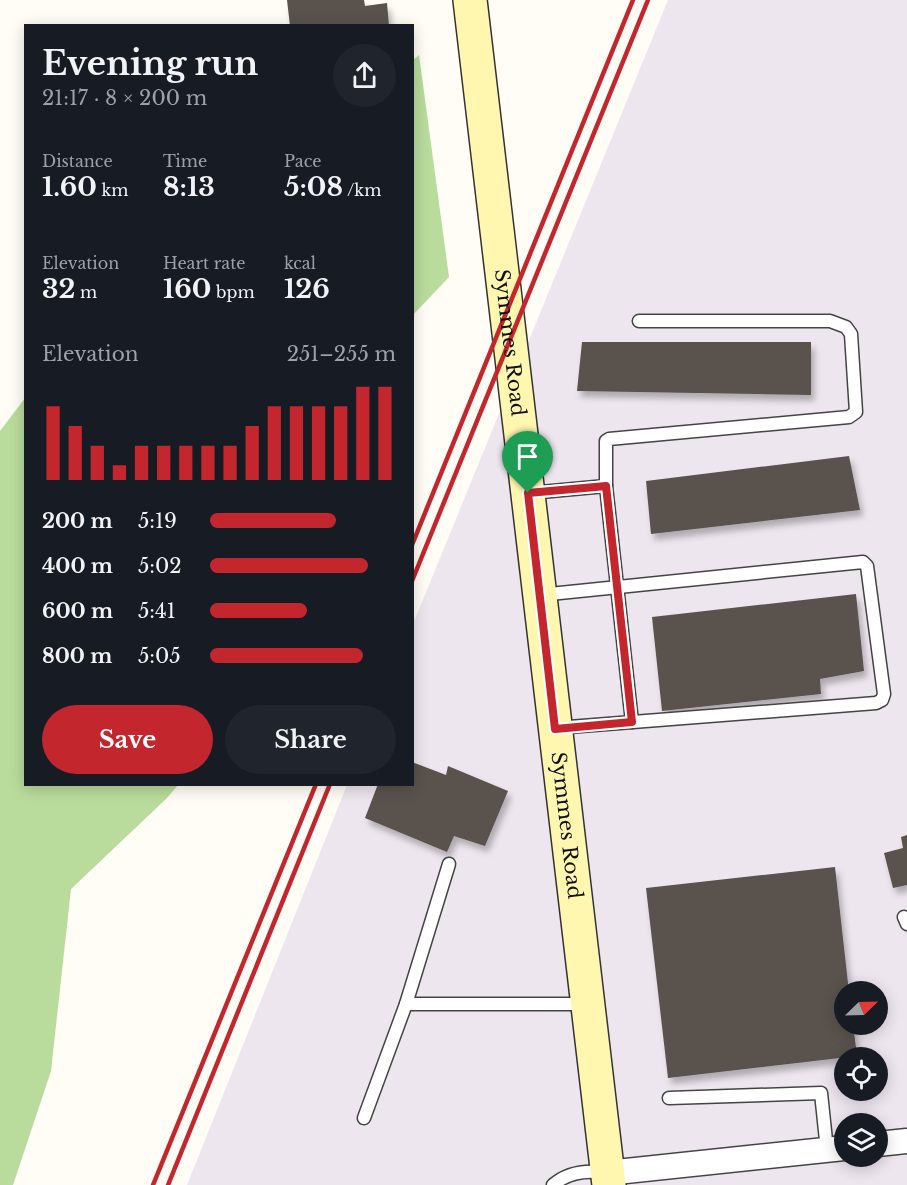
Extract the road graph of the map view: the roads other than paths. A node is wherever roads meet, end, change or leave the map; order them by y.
1 (470, 0) edge
2 (639, 321) dead end
3 (606, 486) junction
4 (528, 493) junction
5 (617, 587) junction
6 (540, 595) junction
7 (632, 722) junction
8 (555, 729) junction
9 (449, 864) dead end
10 (406, 1004) junction
11 (588, 1004) junction
12 (669, 1098) dead end
13 (364, 1118) dead end
14 (907, 1141) edge
15 (834, 1142) edge
16 (888, 1143) edge
17 (834, 1149) edge
18 (608, 1179) edge
19 (554, 1185) edge

1 - 4 main road, Symmes Road
2 - 3 lane
3 - 4 lane
3 - 5 lane
4 - 6 main road, Symmes Road
5 - 6 lane
5 - 7 lane
5 - 7 lane
6 - 8 main road, Symmes Road
7 - 8 lane
8 - 11 main road, Symmes Road
9 - 10 lane
10 - 11 lane
10 - 13 lane
11 - 18 main road, Symmes Road
12 - 15 lane
14 - 16 street
17 - 18 street
18 - 19 lane

